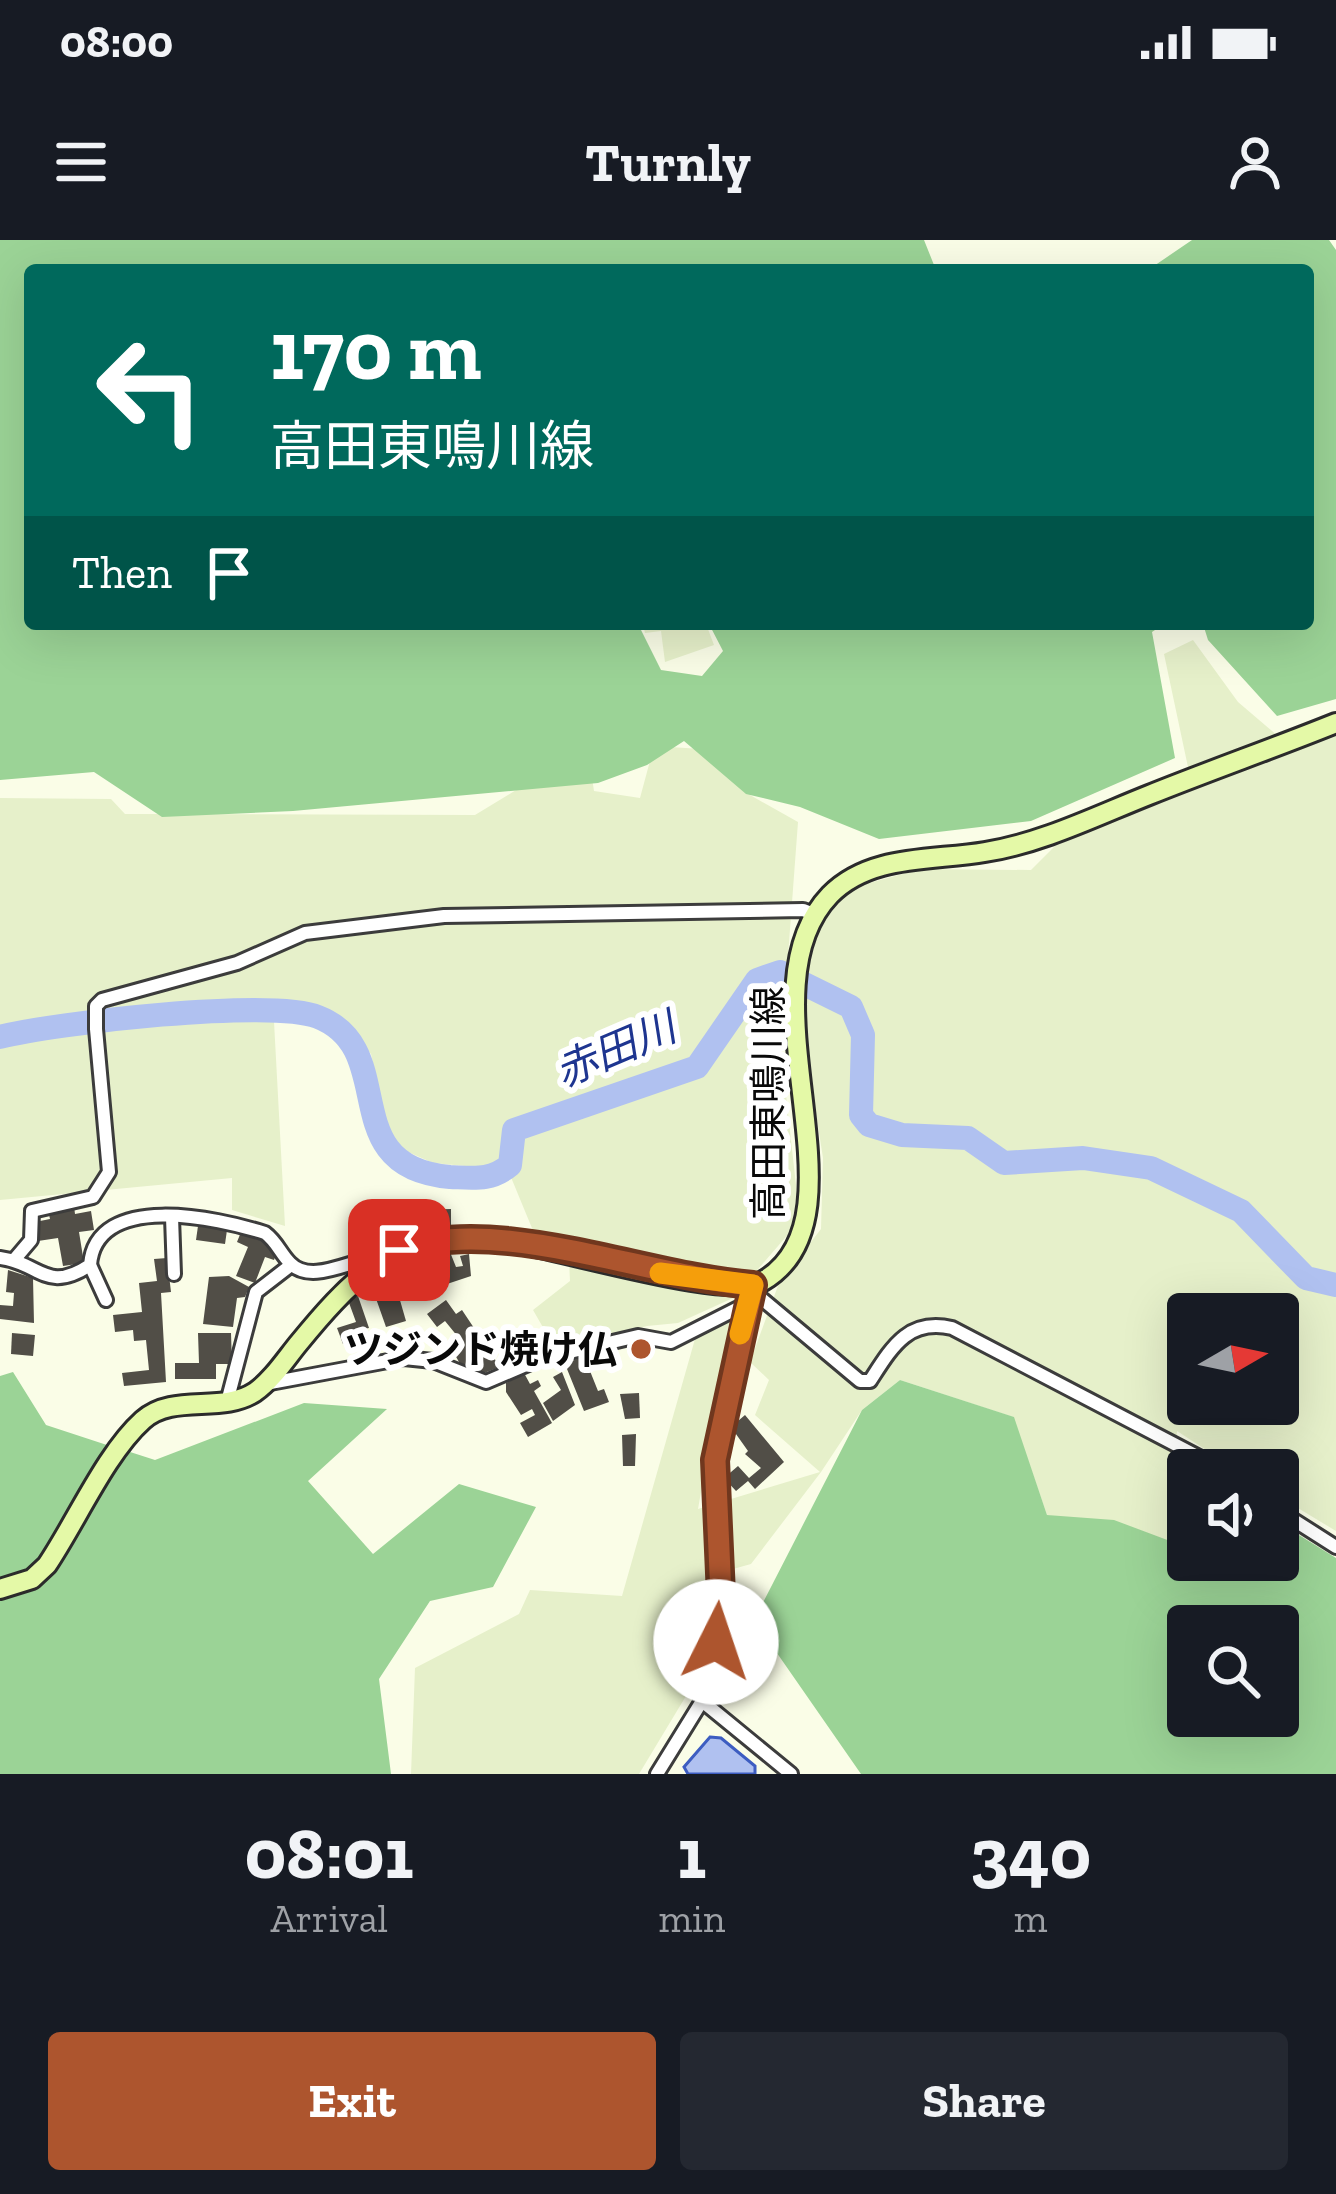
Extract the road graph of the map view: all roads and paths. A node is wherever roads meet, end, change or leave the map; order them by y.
1 (1336, 723) edge
2 (814, 914) junction
3 (172, 1217) junction
4 (385, 1257) junction
5 (7, 1259) edge
6 (90, 1265) junction
7 (291, 1265) junction
8 (174, 1274) dead end
9 (750, 1296) junction
10 (106, 1300) dead end
11 (265, 1384) junction
12 (227, 1402) junction
13 (1184, 1449) edge
14 (1299, 1523) edge
15 (1336, 1547) edge
16 (0, 1589) edge
17 (702, 1701) junction
18 (657, 1774) edge
19 (791, 1774) edge

1 - 2 main road
2 - 5 street
2 - 9 main road, 高田東鳴川線
3 - 6 street
3 - 7 street
3 - 8 street
4 - 7 street
4 - 9 main road
4 - 11 main road
5 - 6 street
6 - 10 street
7 - 12 street
9 - 11 street
9 - 13 street
9 - 17 street
11 - 12 main road
12 - 16 main road
14 - 15 street
17 - 18 street
17 - 19 street

